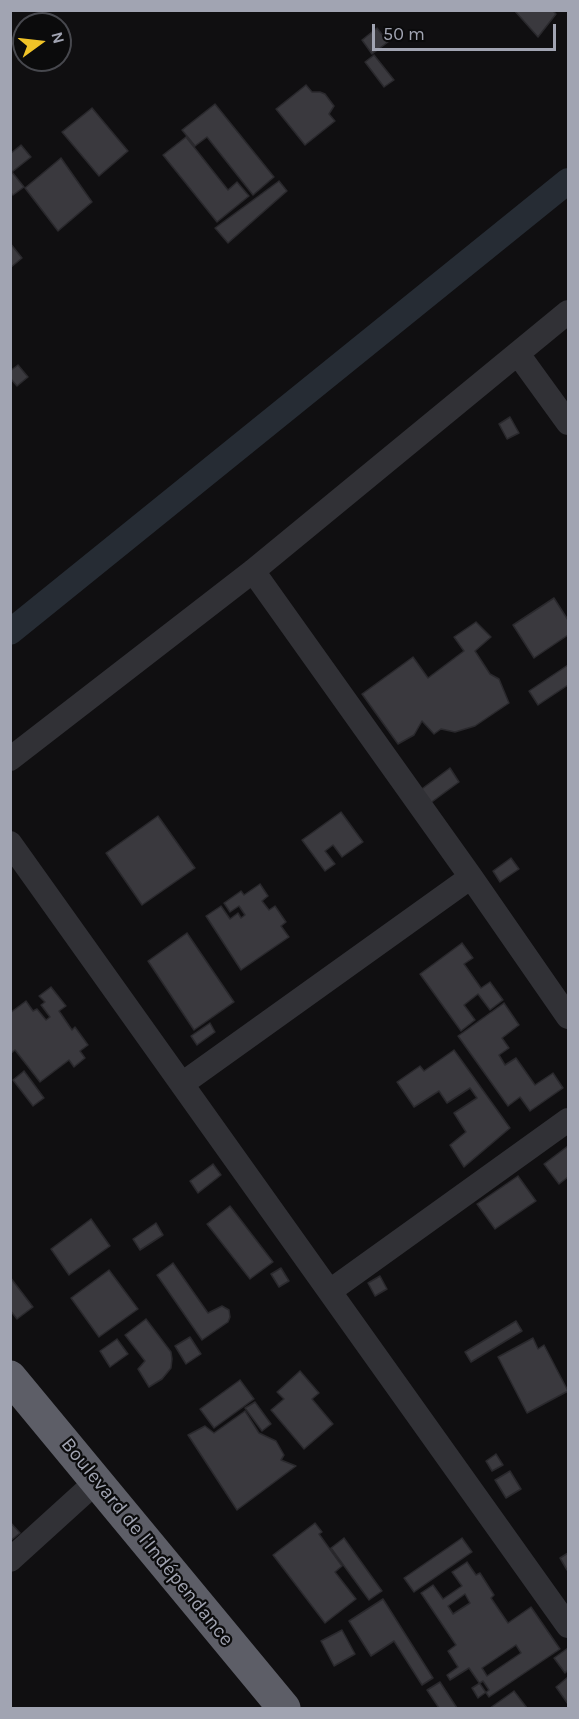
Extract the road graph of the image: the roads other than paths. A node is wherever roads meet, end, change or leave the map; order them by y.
1 (568, 312) edge
2 (518, 354) junction
3 (568, 423) edge
4 (253, 571) junction
5 (10, 759) edge
6 (10, 843) edge
7 (471, 877) junction
8 (568, 1017) edge
9 (182, 1084) junction
10 (568, 1120) edge
11 (330, 1291) junction
12 (10, 1377) edge
13 (97, 1481) junction
14 (10, 1560) edge
15 (568, 1626) edge
16 (284, 1708) edge

1 - 2 street
2 - 3 street
2 - 4 street
4 - 5 street
4 - 7 street
6 - 9 street
7 - 8 street
7 - 9 street
9 - 11 street
10 - 11 street
11 - 15 street
12 - 13 highway, Boulevard de l'Indépendance
13 - 14 street
13 - 16 highway, Boulevard de l'Indépendance

